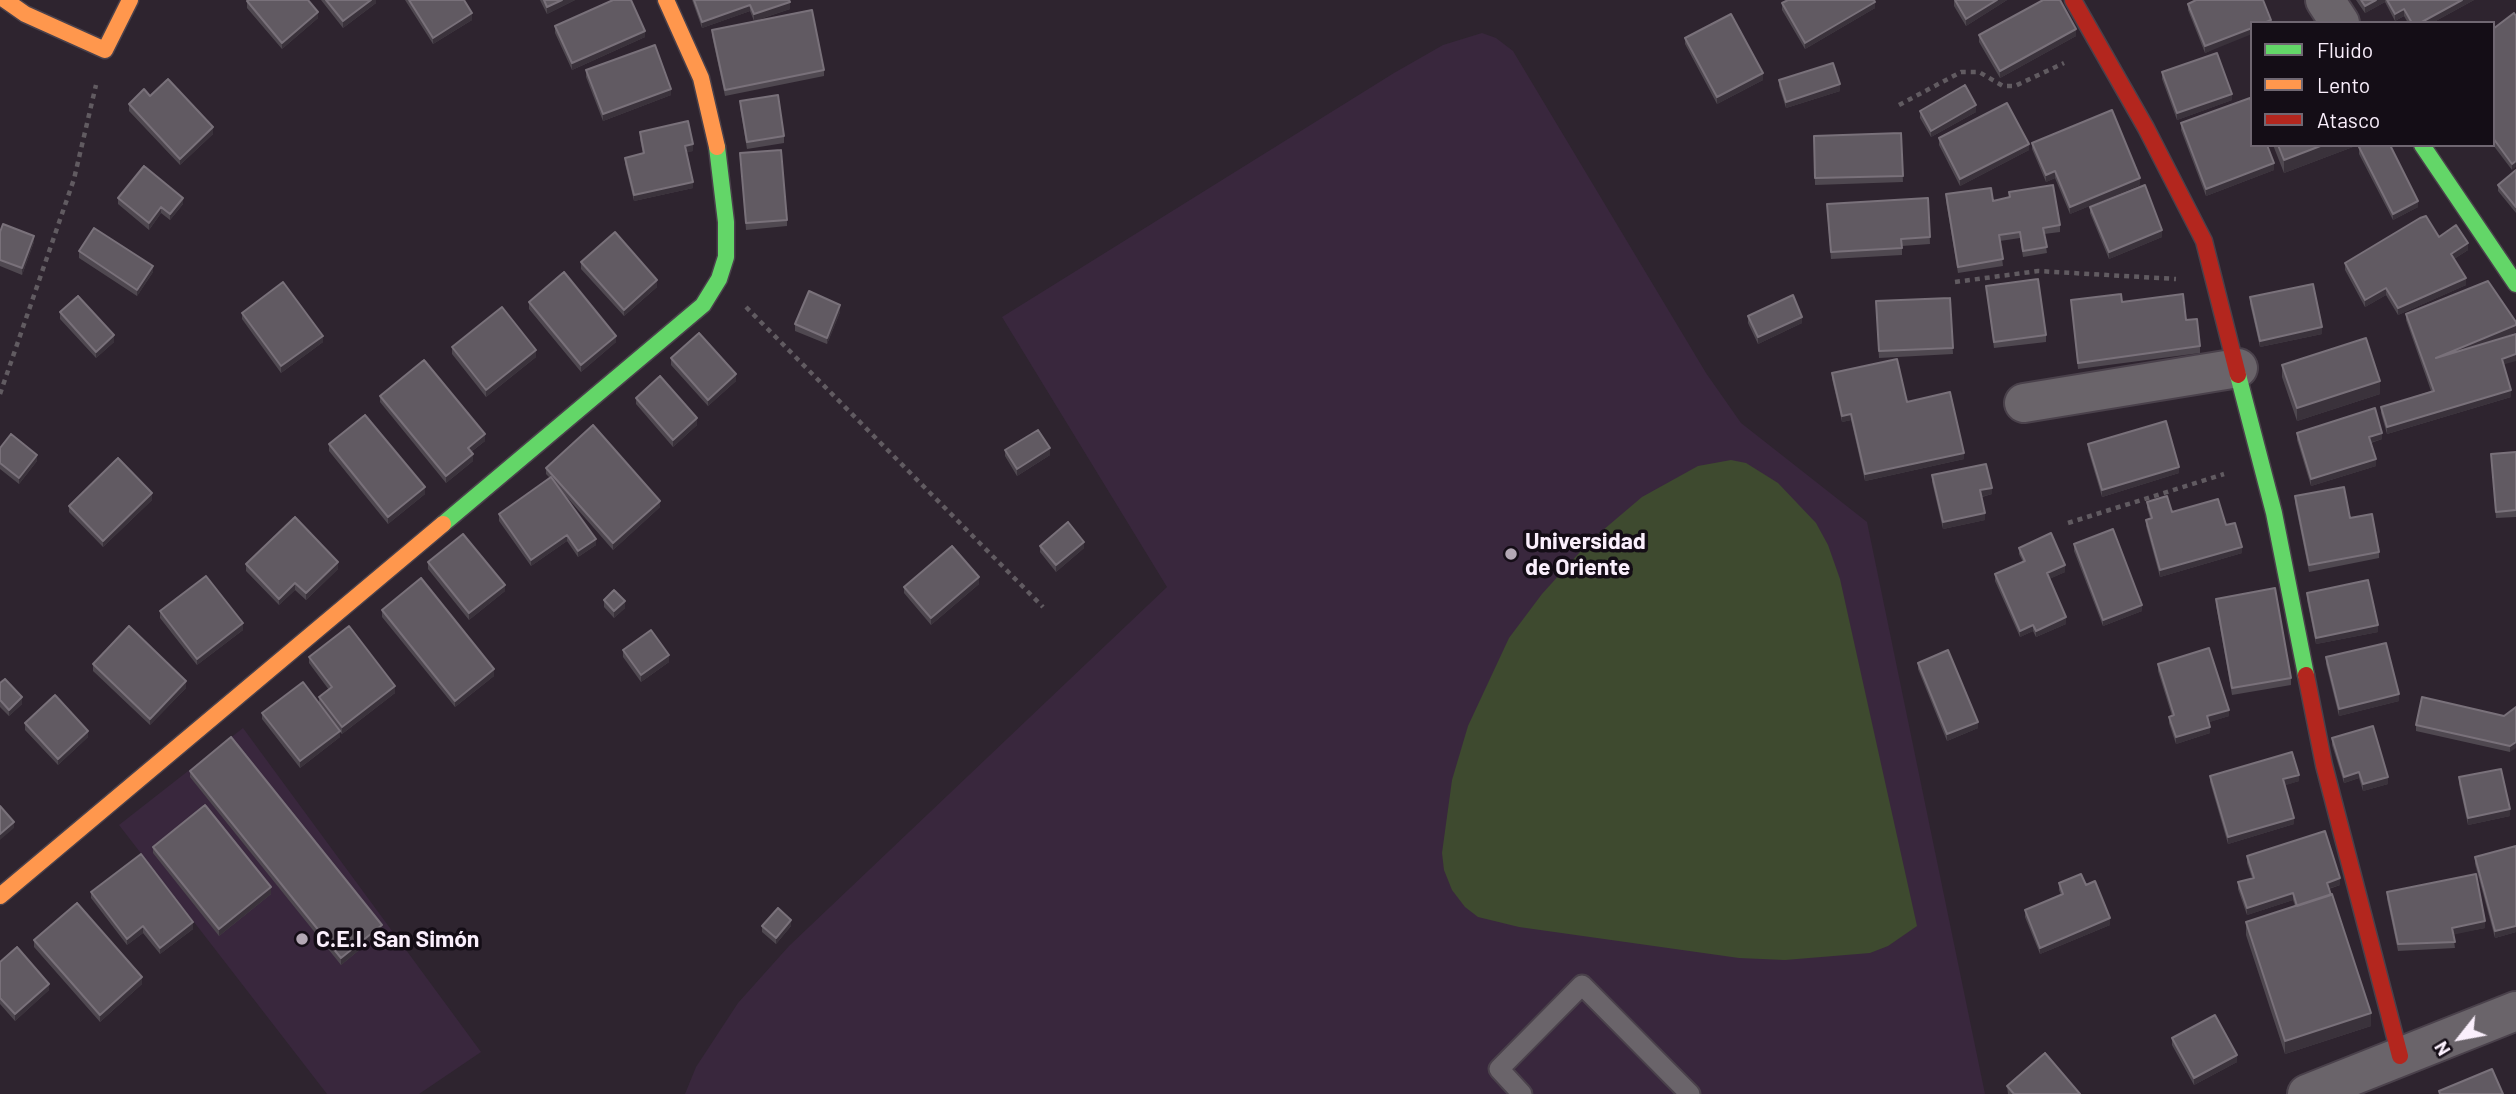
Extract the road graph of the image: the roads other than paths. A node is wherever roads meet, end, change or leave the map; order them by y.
1 (5, 0) edge
2 (130, 0) edge
3 (666, 0) edge
4 (2073, 0) edge
5 (2325, 0) edge
6 (2339, 21) edge
7 (2423, 147) edge
8 (2516, 284) edge
9 (2238, 368) junction
10 (2024, 403) dead end
11 (0, 896) edge
12 (2516, 1011) edge
13 (2400, 1056) junction
14 (1522, 1094) edge
15 (1690, 1094) edge
16 (2307, 1094) edge

1 - 2 street
3 - 11 street
4 - 9 street
5 - 6 street
7 - 8 street
9 - 10 street
9 - 13 street
12 - 13 street
13 - 16 street
14 - 15 lane

